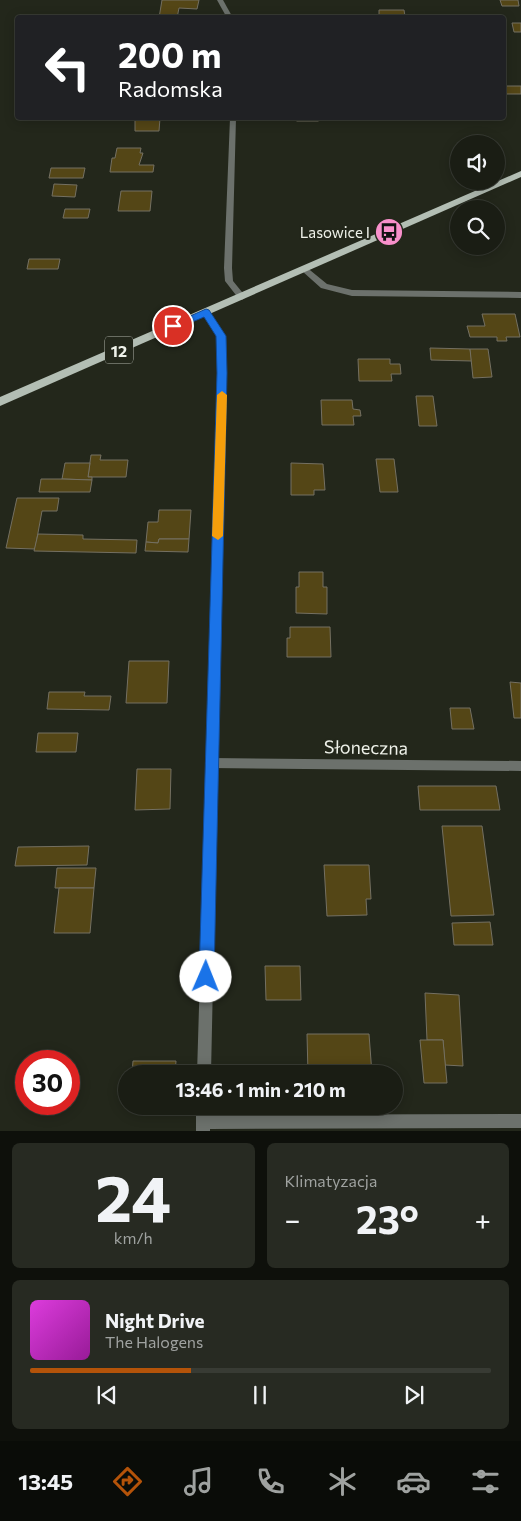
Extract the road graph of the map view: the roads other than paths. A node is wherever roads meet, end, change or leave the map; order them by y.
1 (220, 0) edge
2 (228, 15) edge
3 (233, 120) edge
4 (521, 174) edge
5 (305, 269) junction
6 (521, 295) edge
7 (242, 297) junction
8 (206, 312) junction
9 (0, 402) edge
10 (211, 763) junction
11 (521, 766) edge
12 (204, 1065) edge
13 (521, 1121) edge
14 (203, 1126) edge

1 - 2 street
3 - 7 street
4 - 5 main road, 12
5 - 6 street
5 - 7 main road, 12
7 - 8 main road, 12
8 - 9 main road, 12
8 - 10 street
10 - 11 street, Słoneczna
10 - 12 street
13 - 14 street

